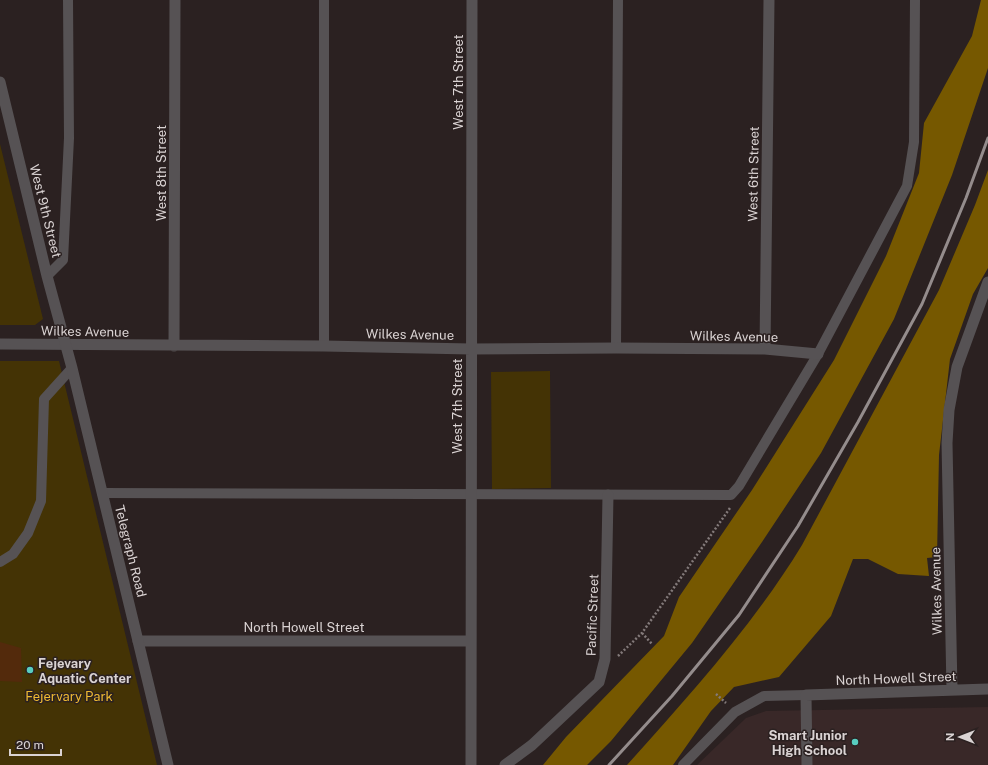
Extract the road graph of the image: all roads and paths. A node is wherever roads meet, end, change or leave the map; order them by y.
1 (68, 0) edge
2 (175, 0) edge
3 (324, 0) edge
4 (472, 0) edge
5 (618, 0) edge
6 (769, 0) edge
7 (915, 0) edge
8 (0, 82) edge
9 (47, 276) junction
10 (988, 282) edge
11 (0, 344) edge
12 (66, 345) junction
13 (174, 346) junction
14 (324, 346) junction
15 (616, 348) junction
16 (471, 349) junction
17 (765, 349) junction
18 (818, 354) junction
19 (72, 368) junction
20 (102, 493) junction
21 (471, 494) junction
22 (608, 495) junction
23 (731, 495) junction
24 (0, 562) edge
25 (642, 633) junction
26 (138, 641) junction
27 (470, 641) junction
28 (652, 644) dead end
29 (602, 671) junction
30 (988, 688) edge
31 (952, 690) junction
32 (806, 695) junction
33 (168, 765) edge
34 (471, 765) edge
35 (505, 765) edge
36 (683, 765) edge
37 (807, 765) edge

1 - 9 lane
2 - 13 street, West 8th Street
3 - 14 lane
4 - 16 street, West 7th Street
5 - 15 lane
6 - 17 street, West 6th Street
7 - 18 lane
8 - 9 street, West 9th Street
9 - 12 street, West 9th Street
10 - 31 street, Wilkes Avenue
11 - 12 street, Wilkes Avenue
12 - 13 street, Wilkes Avenue
12 - 19 street, Telegraph Road
13 - 14 street, Wilkes Avenue
14 - 16 street, Wilkes Avenue
15 - 16 street, Wilkes Avenue
15 - 17 street, Wilkes Avenue
16 - 21 street, West 7th Street
17 - 18 street, Wilkes Avenue
18 - 23 lane
19 - 20 street, Telegraph Road
19 - 24 lane
20 - 21 lane
20 - 26 street, Telegraph Road
21 - 22 lane
21 - 27 street, West 7th Street
22 - 23 lane
22 - 29 street, Pacific Street
23 - 25 path
25 - 28 path
25 - 29 path
26 - 27 street, North Howell Street
26 - 33 street, Telegraph Road
27 - 34 street, West 7th Street
29 - 35 street, Pacific Street
30 - 31 street, North Howell Street
31 - 32 street, North Howell Street
32 - 36 lane
32 - 37 street

